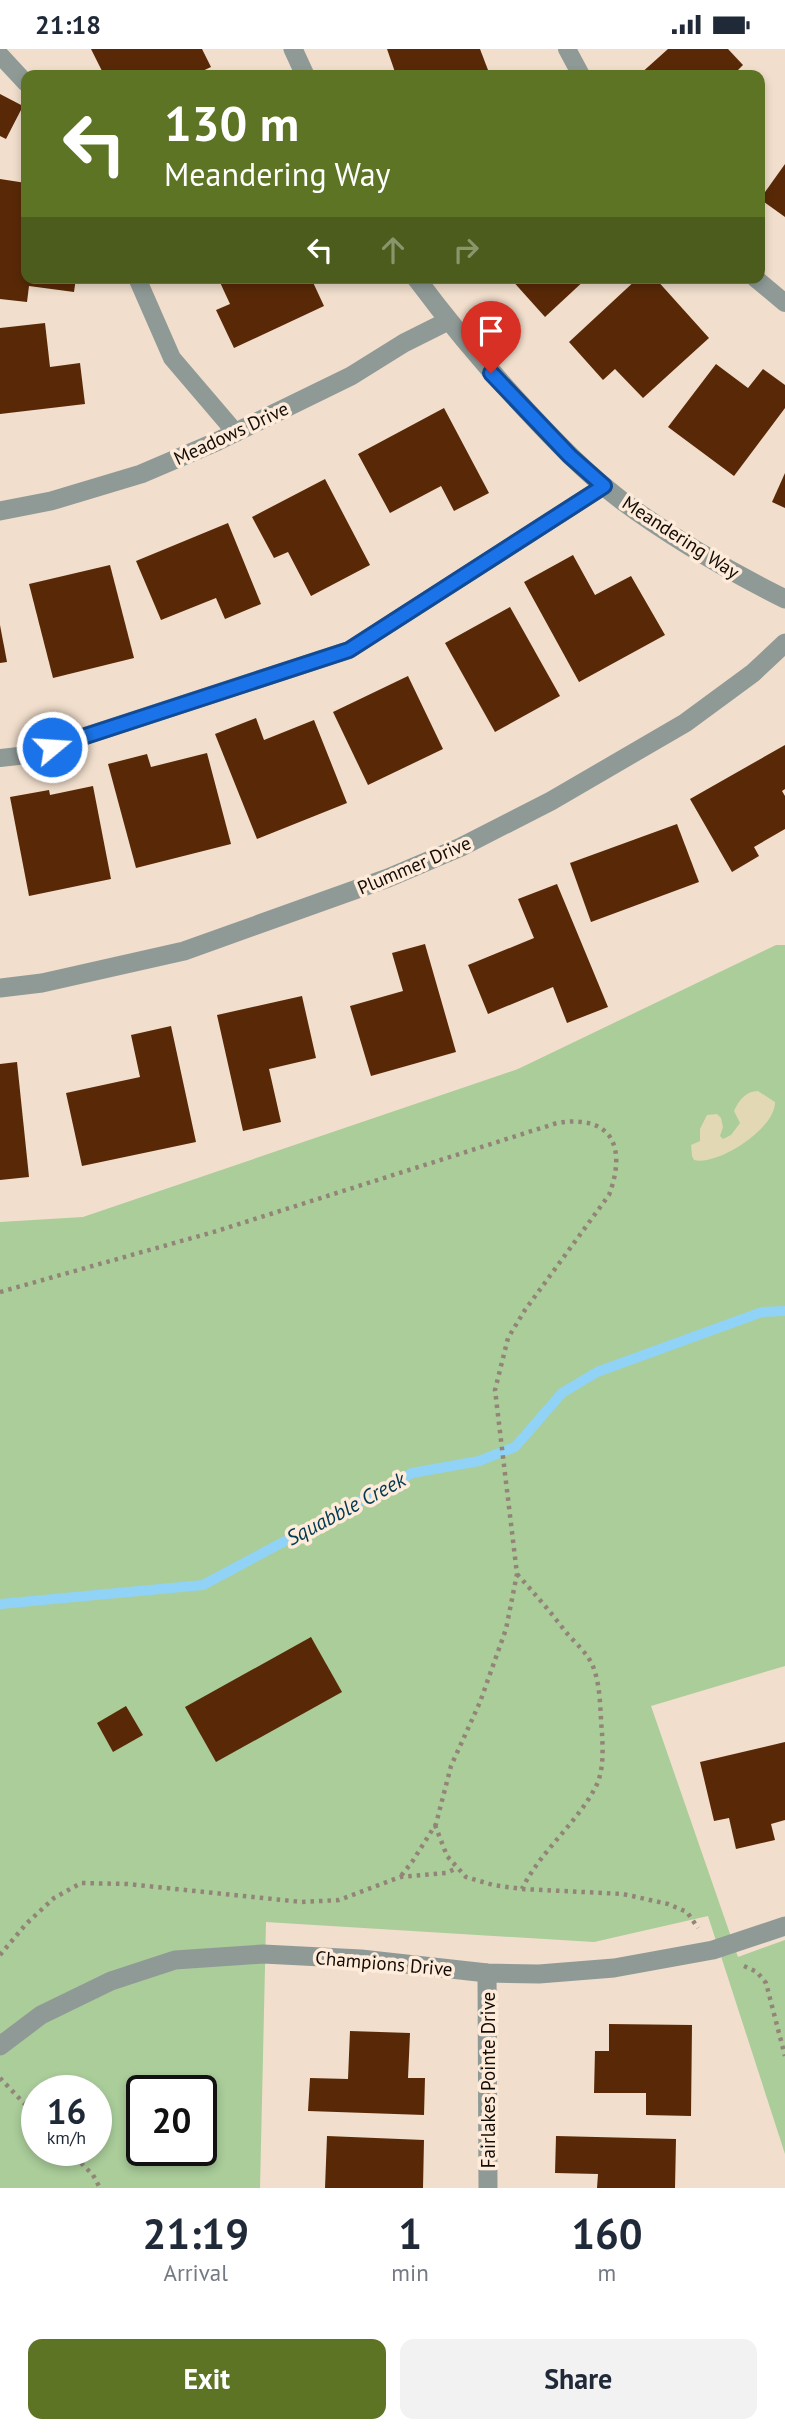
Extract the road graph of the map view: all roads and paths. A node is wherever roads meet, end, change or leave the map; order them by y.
1 (293, 49) edge
2 (567, 49) edge
3 (0, 55) edge
4 (303, 70) edge
5 (578, 70) edge
6 (21, 78) edge
7 (140, 284) edge
8 (420, 284) edge
9 (762, 284) edge
10 (785, 303) edge
11 (448, 321) junction
12 (236, 433) junction
13 (604, 486) junction
14 (0, 511) edge
15 (785, 599) edge
16 (785, 643) edge
17 (0, 758) edge
18 (0, 988) edge
19 (0, 1292) edge
20 (517, 1574) junction
21 (435, 1825) junction
22 (457, 1868) junction
23 (400, 1877) junction
24 (522, 1889) junction
25 (785, 1926) edge
26 (713, 1950) junction
27 (0, 1955) edge
28 (487, 1973) junction
29 (0, 2046) edge
30 (785, 2056) edge
31 (0, 2078) edge
32 (21, 2100) edge
33 (84, 2166) edge
34 (100, 2188) edge
35 (488, 2188) edge

1 - 4 street
2 - 5 lane
3 - 6 lane
7 - 12 lane
8 - 11 street, Meandering Way
9 - 10 lane
11 - 12 street, Meadows Drive
11 - 13 street, Meandering Way
12 - 14 street, Meadows Drive
13 - 15 street, Meandering Way
13 - 17 lane
16 - 18 street, Plummer Drive
19 - 20 path
20 - 21 path
20 - 24 path
21 - 22 path
21 - 23 path
22 - 23 path
22 - 24 path
23 - 27 path
24 - 26 path
25 - 26 street, Champions Drive
26 - 28 street, Champions Drive
26 - 30 path
28 - 29 street, Champions Drive
28 - 35 street, Fairlakes Pointe Drive
31 - 32 path
33 - 34 path

